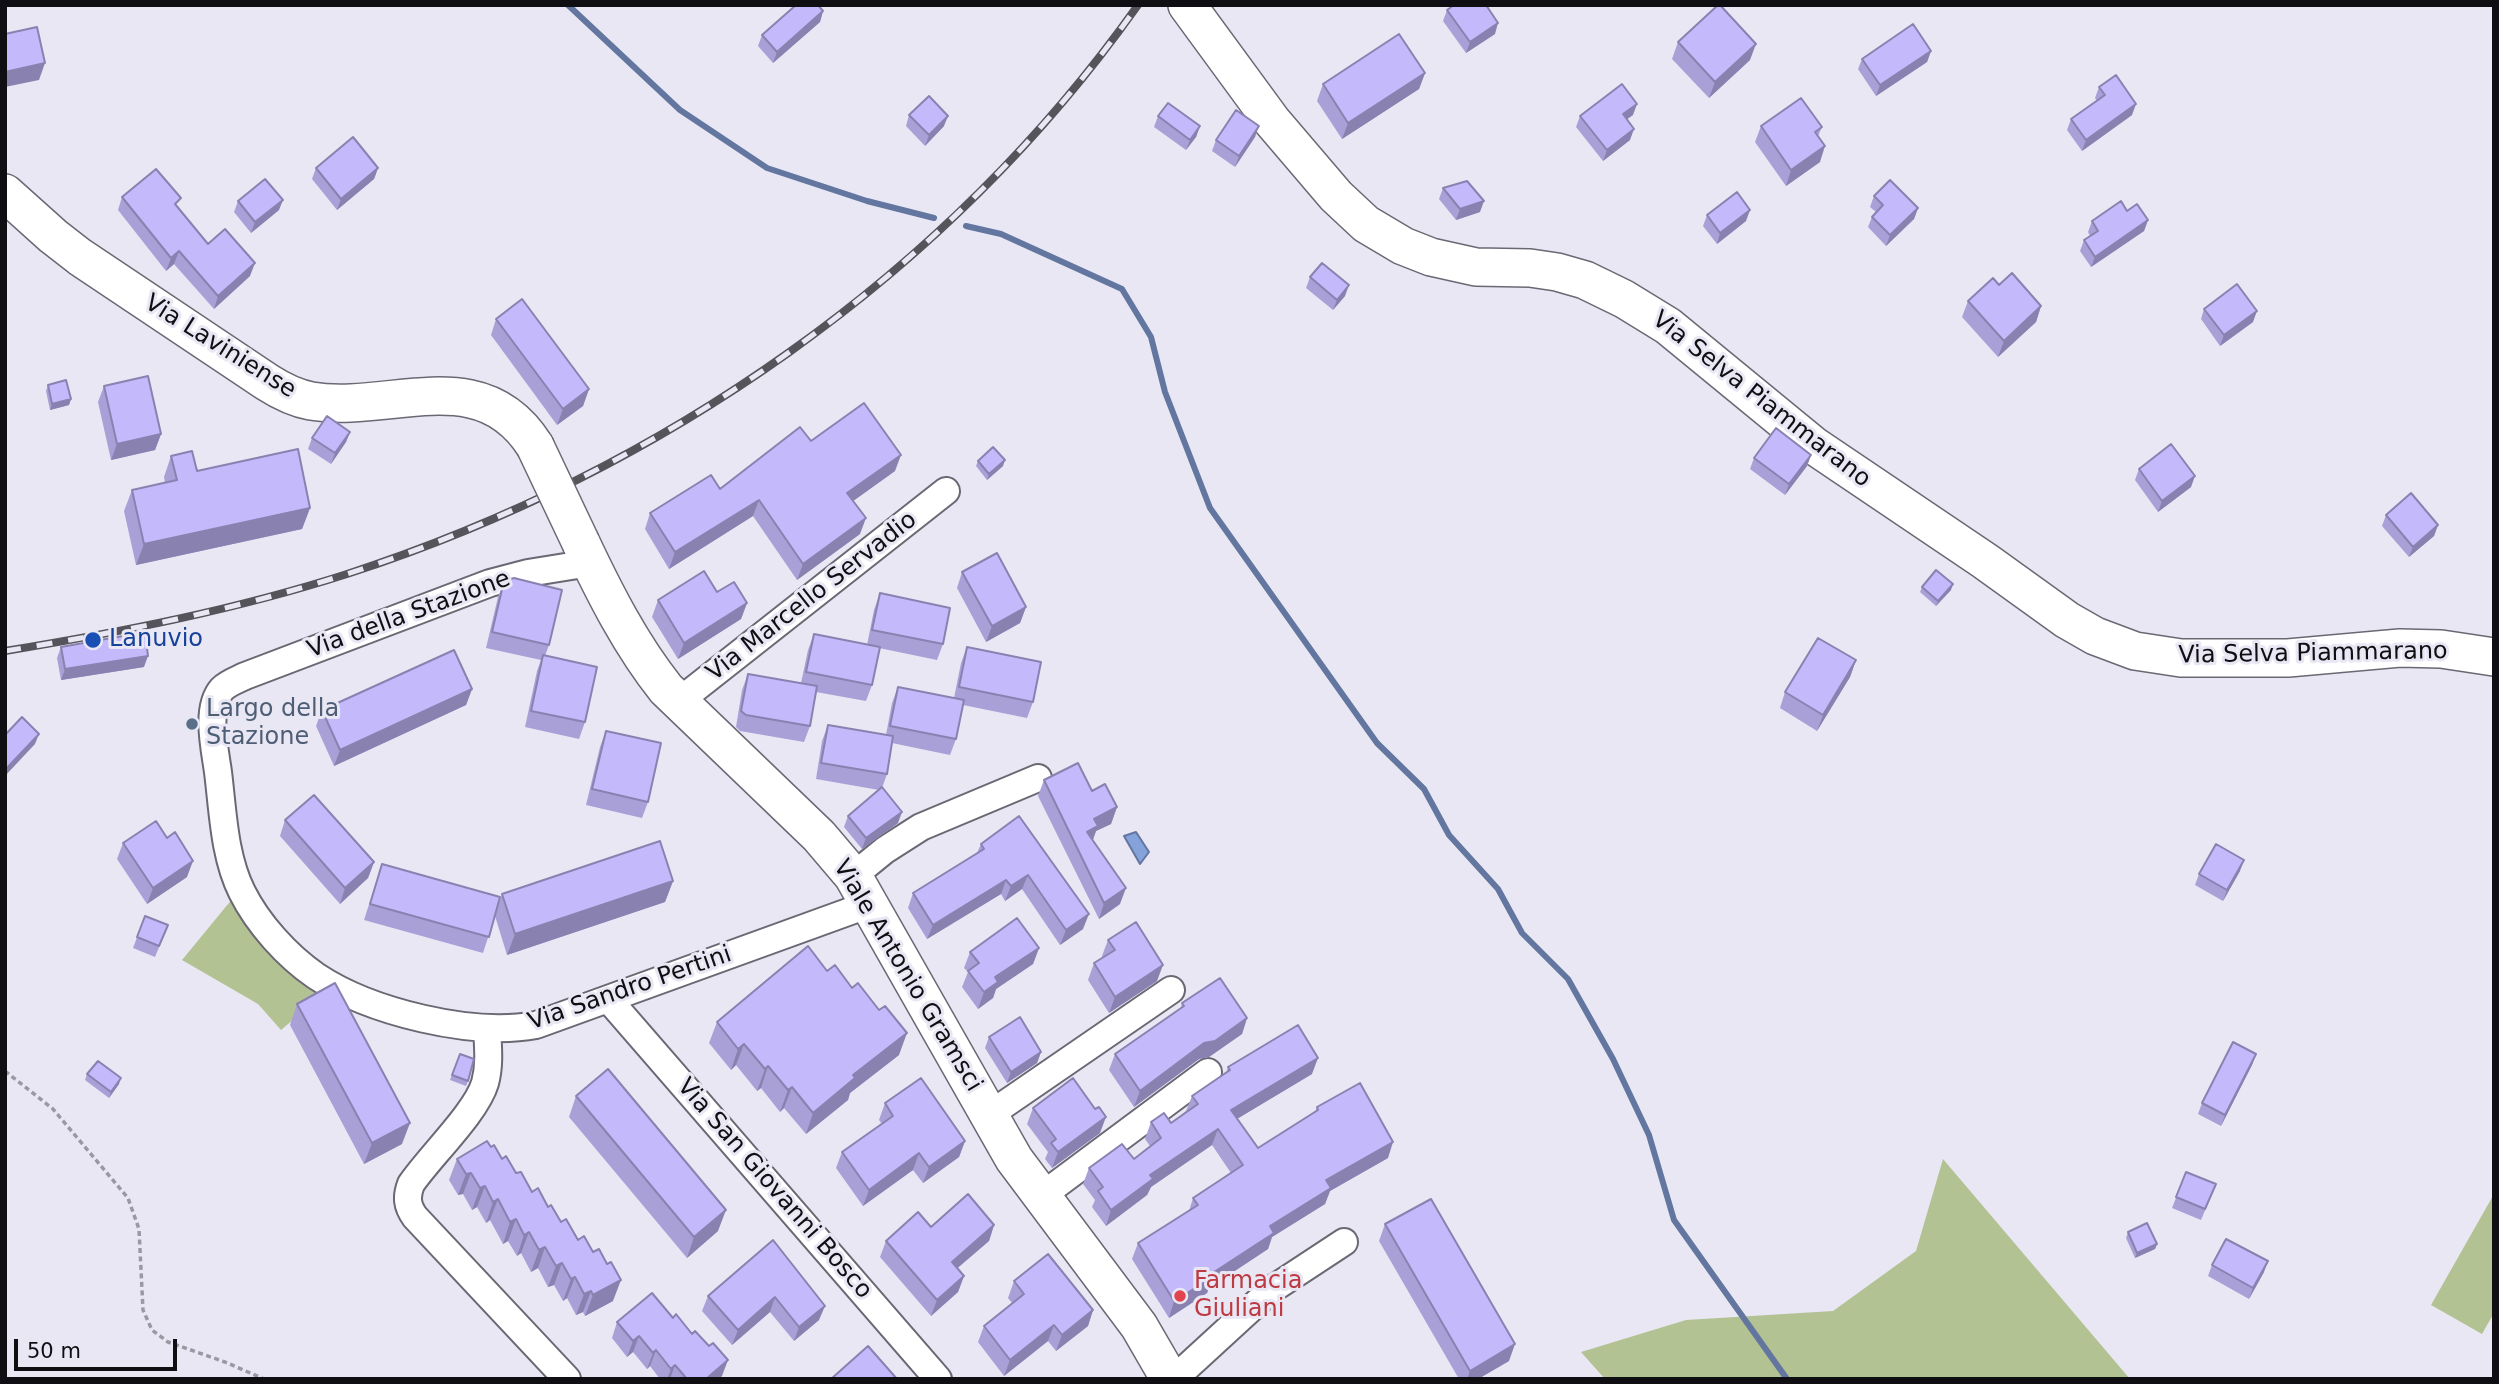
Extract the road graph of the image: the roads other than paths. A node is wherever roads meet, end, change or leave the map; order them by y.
1 (1187, 5) edge
2 (5, 193) edge
3 (946, 491) dead end
4 (586, 553) junction
5 (2494, 657) edge
6 (678, 702) junction
7 (1038, 778) dead end
8 (219, 788) joint
9 (861, 890) junction
10 (1171, 990) dead end
11 (609, 1000) junction
12 (487, 1028) junction
13 (1208, 1072) dead end
14 (989, 1115) junction
15 (1040, 1197) junction
16 (1344, 1242) dead end
17 (1168, 1378) edge
18 (567, 1379) edge
19 (938, 1379) edge

1 - 5 street, Via Selva Piammarano
2 - 4 street, Via Laviniense, bridge
3 - 6 street, Via Marcello Servadio
4 - 6 street, Viale Antonio Gramsci
4 - 8 street, Via della Stazione
6 - 9 street, Viale Antonio Gramsci
7 - 9 street, Via Sandro Pertini
8 - 12 street, Via Sandro Pertini
9 - 11 street, Via Sandro Pertini
9 - 14 street, Viale Antonio Gramsci
10 - 14 street
11 - 12 street, Via Sandro Pertini
11 - 19 street, Via San Giovanni Bosco
12 - 18 street
13 - 15 street
14 - 15 street, Viale Antonio Gramsci
15 - 17 street, Viale Antonio Gramsci
16 - 17 street

